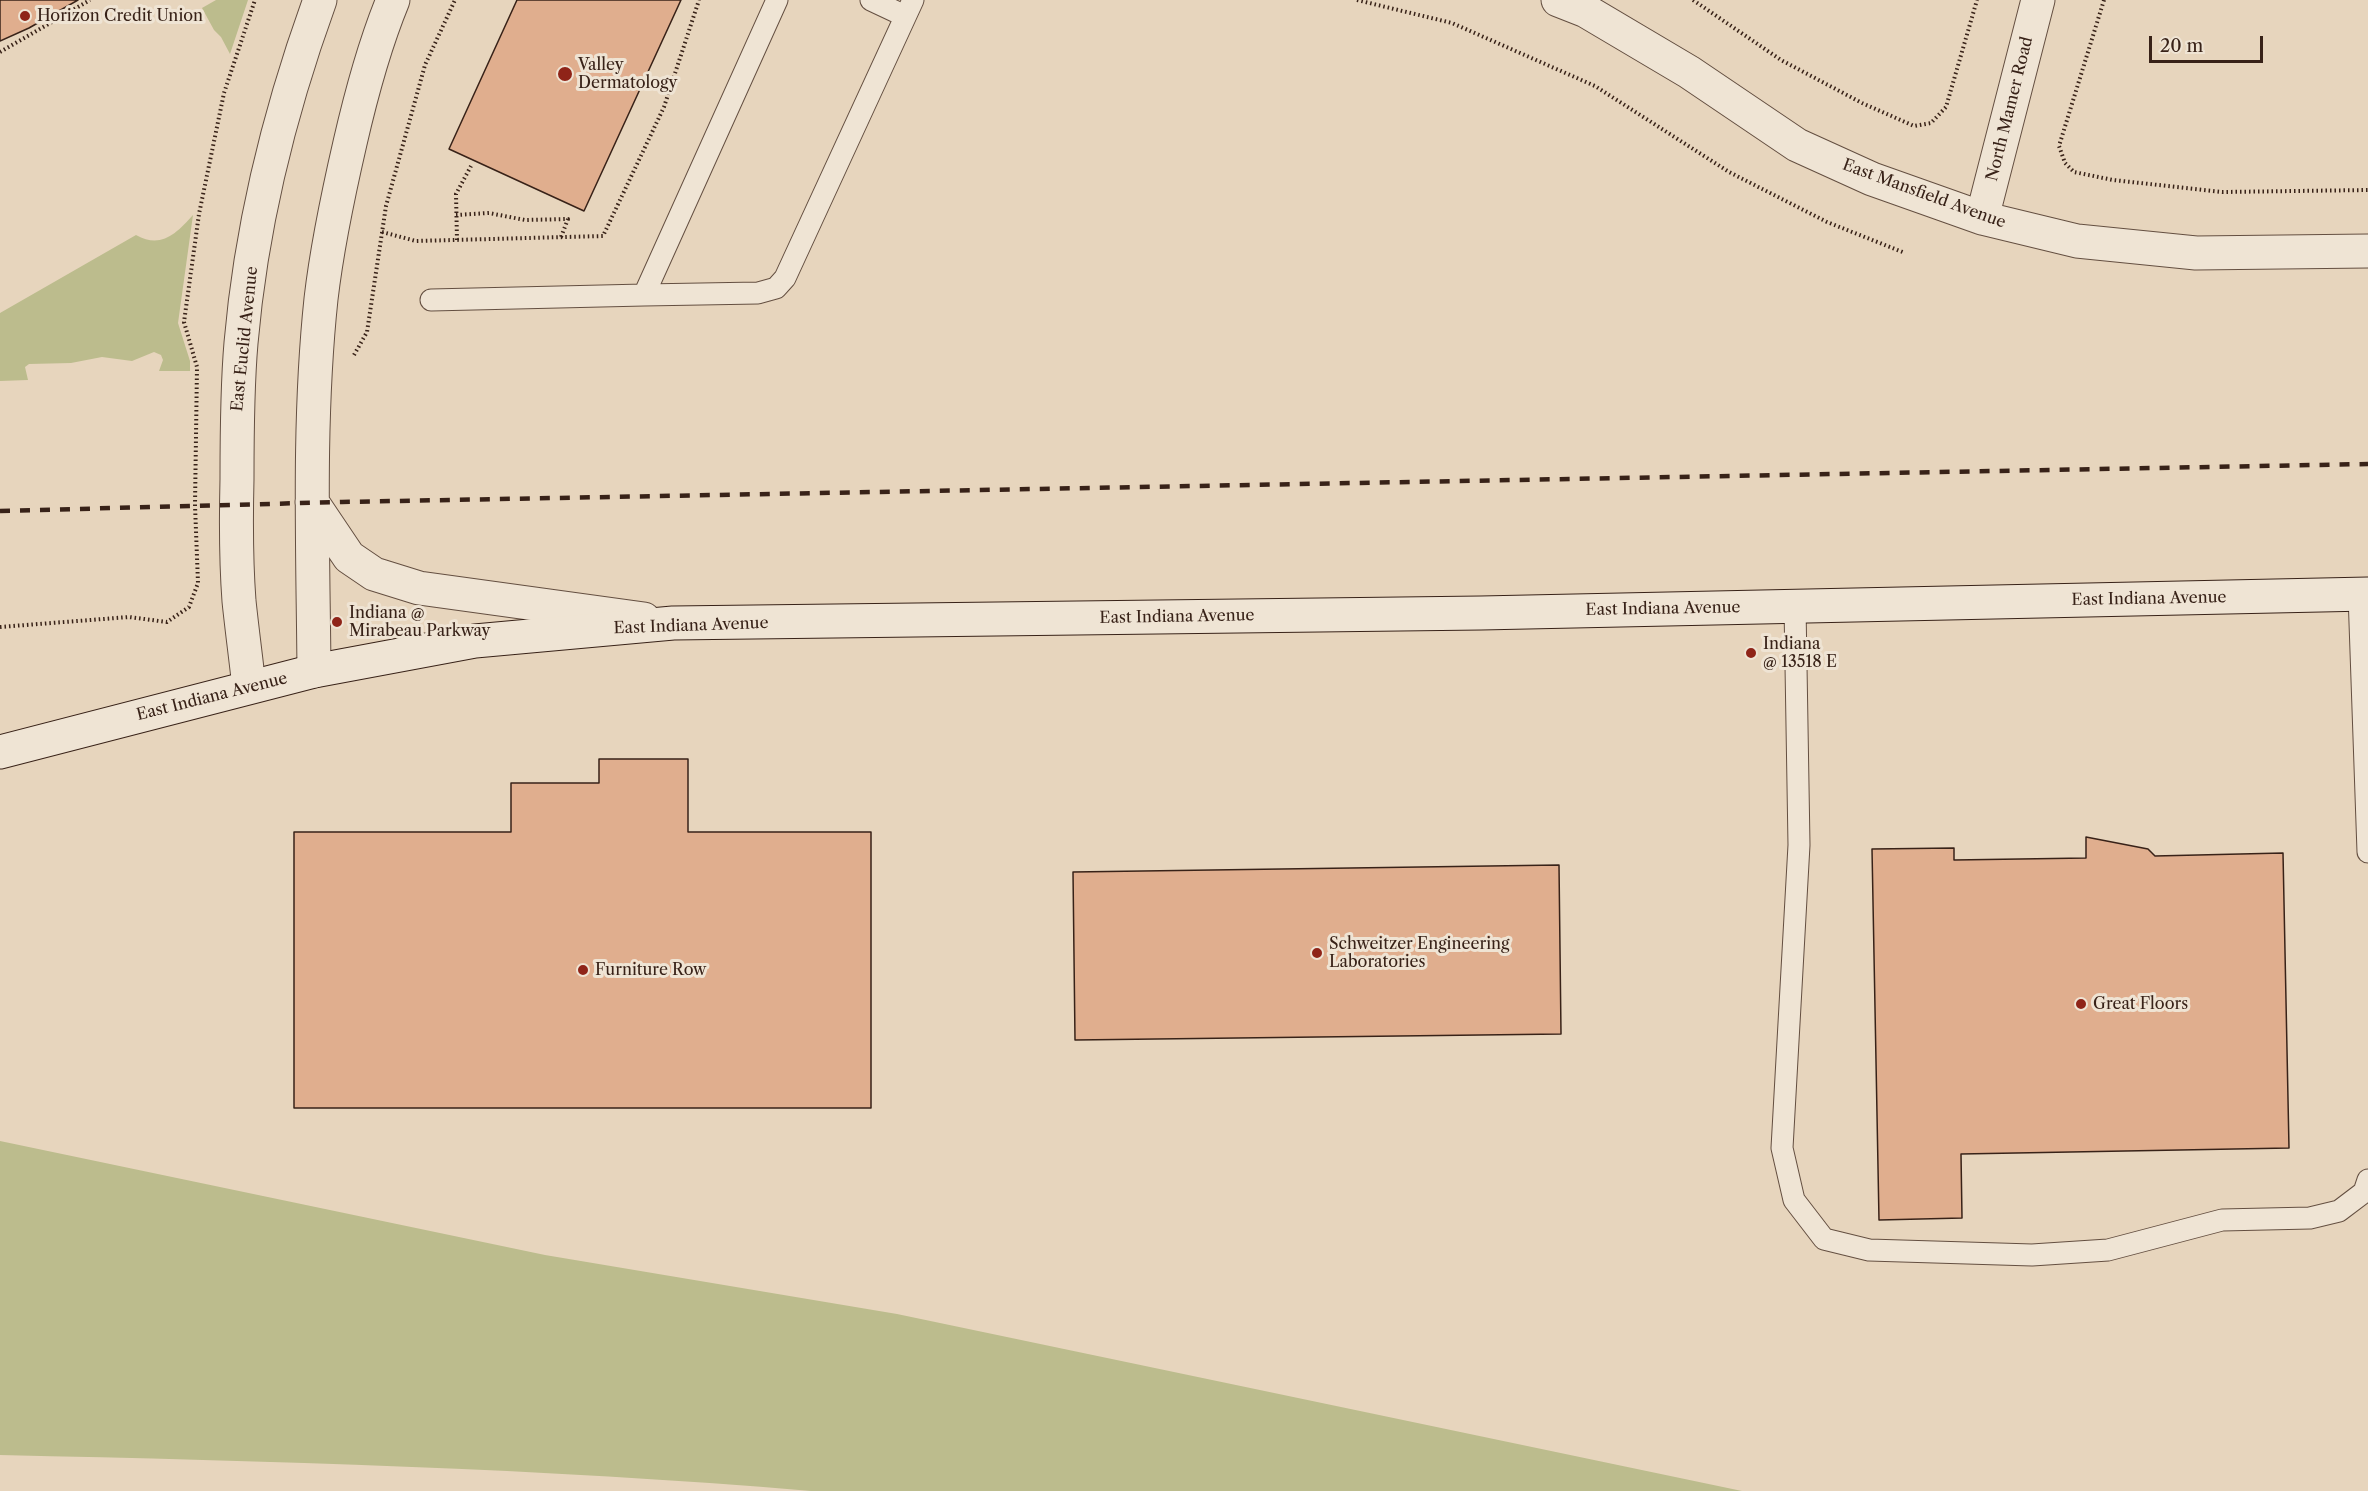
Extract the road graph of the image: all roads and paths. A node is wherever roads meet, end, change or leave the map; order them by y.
1 (90, 0) edge
2 (255, 0) edge
3 (321, 0) edge
4 (393, 0) edge
5 (455, 0) edge
6 (699, 0) edge
7 (777, 0) edge
8 (871, 0) edge
9 (1357, 0) edge
10 (1558, 0) edge
11 (1693, 0) edge
12 (1977, 0) edge
13 (2038, 0) edge
14 (2103, 0) edge
15 (909, 8) edge
16 (0, 52) edge
17 (471, 166) dead end
18 (2368, 190) edge
19 (456, 214) junction
20 (1982, 218) junction
21 (382, 232) junction
22 (561, 237) junction
23 (457, 240) junction
24 (2368, 251) edge
25 (1905, 253) dead end
26 (644, 295) junction
27 (431, 300) dead end
28 (352, 358) dead end
29 (312, 502) junction
30 (2363, 594) edge
31 (1795, 606) junction
32 (673, 624) junction
33 (0, 627) edge
34 (314, 671) junction
35 (249, 687) junction
36 (0, 752) edge
37 (2368, 852) edge
38 (2368, 1180) edge

1 - 16 path
2 - 33 path
3 - 35 street, East Euclid Avenue
4 - 29 street
5 - 21 path
6 - 22 path
7 - 26 lane
8 - 15 lane
9 - 25 path
10 - 20 street, East Mansfield Avenue
11 - 12 path
13 - 20 street, North Mamer Road
14 - 18 path
15 - 26 lane
17 - 19 path
19 - 22 path
19 - 23 path
20 - 24 street, East Mansfield Avenue
21 - 23 path
21 - 28 path
22 - 23 path
26 - 27 lane
29 - 32 street
29 - 34 street
30 - 31 street, East Indiana Avenue
30 - 37 lane
31 - 32 street, East Indiana Avenue
31 - 38 lane
32 - 34 street, East Indiana Avenue
34 - 35 street, East Indiana Avenue
35 - 36 street, East Indiana Avenue

